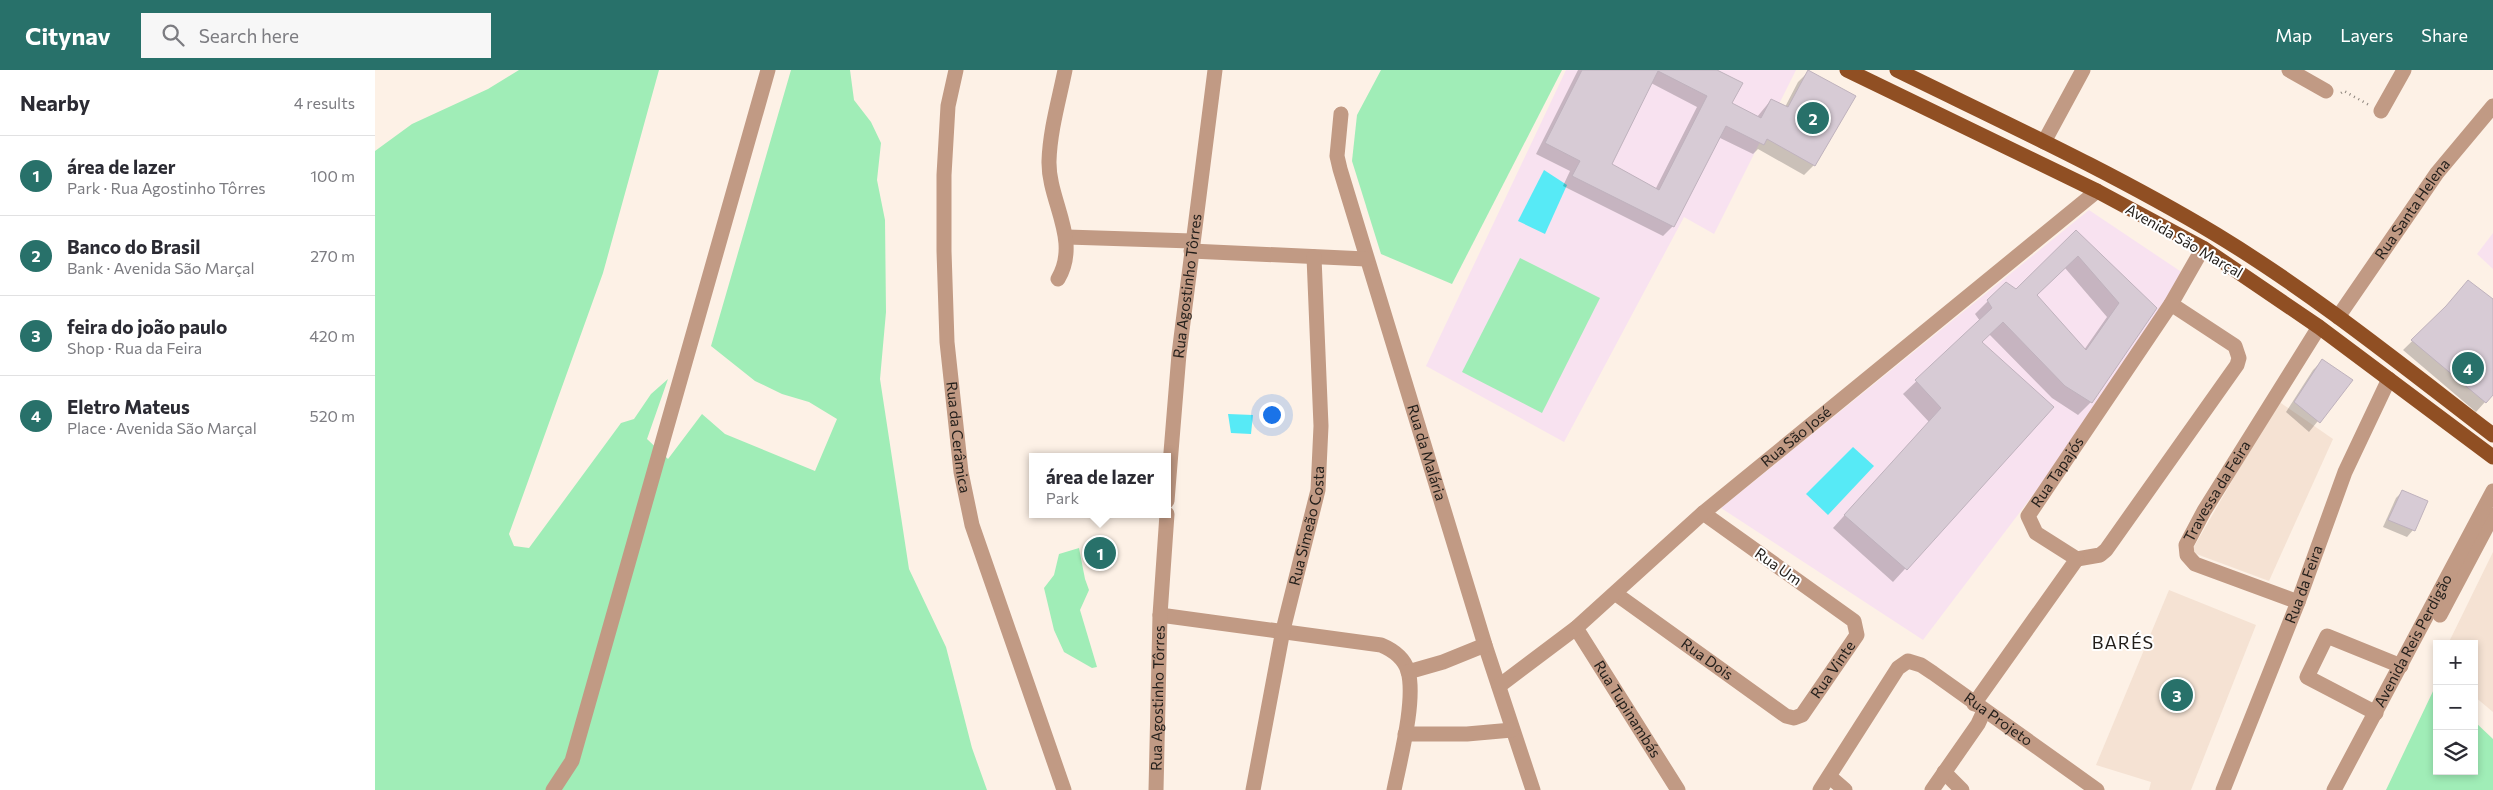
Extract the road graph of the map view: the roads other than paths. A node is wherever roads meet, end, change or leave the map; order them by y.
1 (768, 70) edge
2 (956, 70) edge
3 (1065, 70) edge
4 (1215, 70) edge
5 (1847, 70) edge
6 (1897, 70) edge
7 (2083, 70) edge
8 (2289, 70) edge
9 (2404, 70) edge
10 (2327, 91) road end
11 (2493, 106) edge
12 (2381, 111) road end
13 (1341, 114) dead end
14 (2044, 142) junction
15 (2097, 191) junction
16 (1067, 237) junction
17 (1192, 246) junction
18 (2203, 248) junction
19 (1313, 257) junction
20 (1366, 259) junction
21 (1058, 279) dead end
22 (2171, 304) junction
23 (2338, 317) junction
24 (2319, 327) junction
25 (2389, 380) junction
26 (2493, 435) edge
27 (1171, 453) edge
28 (2493, 457) edge
29 (2493, 492) edge
30 (1703, 513) junction
31 (2493, 515) edge
32 (1167, 518) edge
33 (2077, 559) junction
34 (1616, 594) junction
35 (2298, 602) junction
36 (1160, 615) junction
37 (1854, 621) joint
38 (1576, 628) junction
39 (1283, 630) junction
40 (1485, 645) junction
41 (2396, 664) junction
42 (1408, 672) junction
43 (1499, 686) junction
44 (1979, 707) junction
45 (2372, 711) junction
46 (1802, 715) joint
47 (1512, 730) junction
48 (1405, 734) junction
49 (1944, 772) junction
50 (1830, 777) junction
51 (553, 790) edge
52 (1064, 790) edge
53 (1156, 790) edge
54 (1253, 790) edge
55 (1394, 790) edge
56 (1533, 790) edge
57 (1678, 790) edge
58 (1820, 790) edge
59 (1845, 790) edge
60 (1931, 790) edge
61 (1962, 790) edge
62 (2097, 790) edge
63 (2223, 790) edge
64 (2334, 790) edge
65 (2345, 790) edge

1 - 51 street
2 - 52 street, Rua da Cerâmica
3 - 16 street
4 - 17 street, Rua Agostinho Tôrres
5 - 15 main road, Avenida São Marçal
6 - 14 main road, Avenida São Marçal
7 - 14 street
8 - 10 street
9 - 12 street
11 - 23 street, Rua Santa Helena
13 - 20 street, Rua da Malária
14 - 23 main road, Avenida São Marçal
15 - 18 main road, Avenida São Marçal
15 - 30 street, Rua São José
16 - 17 street
16 - 21 street
17 - 19 street
17 - 27 street, Rua Agostinho Tôrres
18 - 22 street, Rua Tapajós
18 - 24 main road, Avenida São Marçal
19 - 20 street
19 - 39 street, Rua Simeão Costa
20 - 40 street, Rua da Malária
22 - 33 street, Rua Tapajós
22 - 33 street
23 - 26 main road, Avenida São Marçal
24 - 25 main road, Avenida São Marçal
24 - 35 street, Travessa da Feira
25 - 28 main road, Avenida São Marçal
25 - 35 street, Rua da Feira
29 - 41 street, Avenida Reis Perdigão
30 - 34 street, Rua São José
30 - 37 street, Rua Um
31 - 65 street, Avenida Reis Perdigão
32 - 36 street, Rua Agostinho Tôrres
33 - 44 street
34 - 38 street, Rua São José
34 - 46 street, Rua Dois
35 - 63 street, Rua da Feira
36 - 39 street
36 - 53 street, Rua Agostinho Tôrres
37 - 46 street, Rua Vinte
38 - 43 street, Rua São José
38 - 57 street, Rua Tupinambás
39 - 42 street
39 - 54 street, Rua Simeão Costa
40 - 42 street
40 - 43 street, Rua da Malária
41 - 45 street, Avenida Reis Perdigão
41 - 45 street
42 - 48 street
43 - 47 street, Rua da Malária
44 - 49 street
44 - 50 street, Rua Projeto
44 - 62 street, Rua Projeto
45 - 64 street, Avenida Reis Perdigão
47 - 48 street
47 - 56 street, Rua da Malária
48 - 55 street
49 - 60 street
49 - 61 street
50 - 58 street
50 - 59 street

